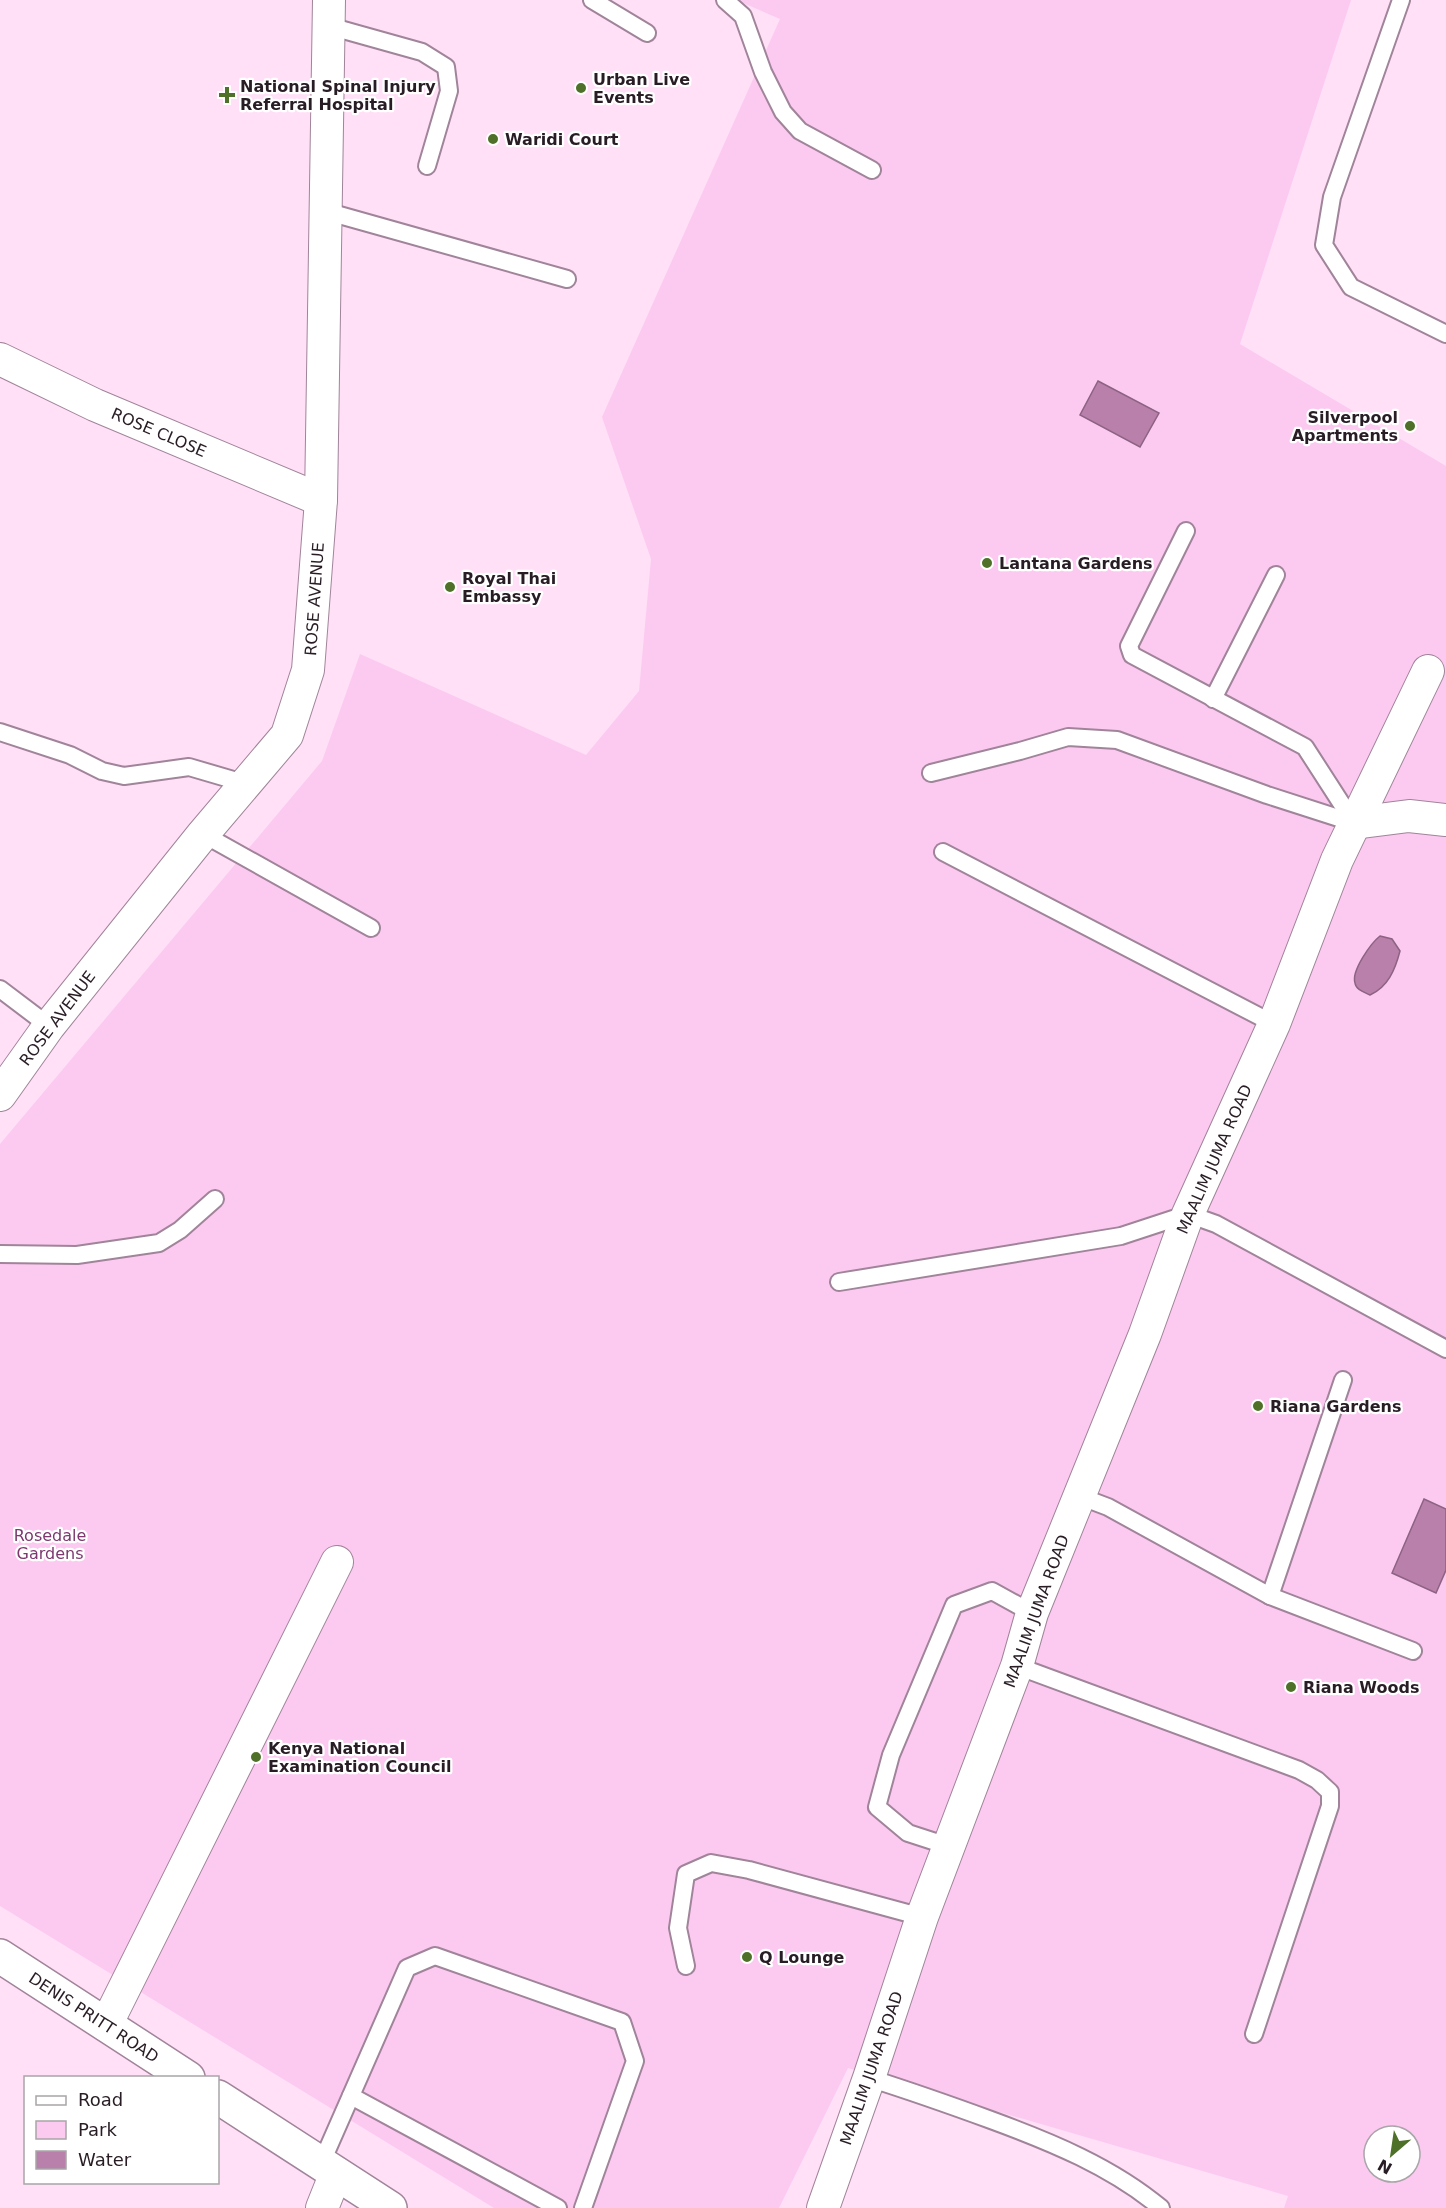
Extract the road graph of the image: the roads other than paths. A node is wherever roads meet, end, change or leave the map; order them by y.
1 (592, 0) edge
2 (725, 0) edge
3 (1401, 0) edge
4 (328, 13) edge
5 (646, 33) dead end
6 (427, 166) dead end
7 (872, 170) dead end
8 (325, 211) junction
9 (567, 279) dead end
10 (1446, 334) edge
11 (0, 359) edge
12 (321, 500) junction
13 (1186, 531) dead end
14 (1276, 575) dead end
15 (1428, 671) dead end
16 (1213, 699) junction
17 (0, 732) edge
18 (931, 772) dead end
19 (247, 784) junction
20 (1446, 820) edge
21 (1354, 823) junction
22 (203, 834) junction
23 (944, 852) dead end
24 (370, 928) dead end
25 (0, 989) edge
26 (1275, 1024) junction
27 (49, 1026) junction
28 (0, 1095) edge
29 (215, 1199) dead end
30 (1188, 1214) junction
31 (0, 1254) edge
32 (839, 1282) dead end
33 (1446, 1349) edge
34 (1343, 1380) dead end
35 (1079, 1496) junction
36 (337, 1562) dead end
37 (1270, 1596) junction
38 (1032, 1613) junction
39 (1413, 1651) dead end
40 (1017, 1666) junction
41 (948, 1846) junction
42 (922, 1917) junction
43 (0, 1956) edge
44 (686, 1966) dead end
45 (106, 2025) junction
46 (1254, 2034) dead end
47 (185, 2076) edge
48 (869, 2078) junction
49 (351, 2096) junction
50 (219, 2098) edge
51 (328, 2168) junction
52 (322, 2208) edge
53 (390, 2208) edge
54 (558, 2208) edge
55 (582, 2208) edge
56 (823, 2208) edge
57 (1161, 2208) edge

1 - 5 lane
2 - 7 lane
3 - 10 lane
4 - 6 lane
4 - 8 street, ROSE AVENUE
8 - 9 lane
8 - 12 street, ROSE AVENUE
11 - 12 street, ROSE CLOSE
12 - 19 street, ROSE AVENUE
13 - 16 lane
14 - 16 lane
15 - 21 street, MAALIM JUMA ROAD
16 - 21 lane
17 - 19 lane
18 - 21 lane
19 - 22 street, ROSE AVENUE
20 - 21 street
21 - 26 street, MAALIM JUMA ROAD
22 - 24 lane
22 - 27 street, ROSE AVENUE
23 - 26 lane
25 - 27 lane
26 - 30 street, MAALIM JUMA ROAD
27 - 28 street, ROSE AVENUE
29 - 31 lane
30 - 32 lane
30 - 33 lane
30 - 35 street, MAALIM JUMA ROAD
34 - 37 lane
35 - 37 lane
35 - 38 street, MAALIM JUMA ROAD
36 - 45 street
37 - 39 lane
38 - 40 street, MAALIM JUMA ROAD
38 - 41 lane
40 - 41 street, MAALIM JUMA ROAD
40 - 46 lane
41 - 42 street, MAALIM JUMA ROAD
42 - 44 lane
42 - 48 street, MAALIM JUMA ROAD
43 - 45 main road, DENIS PRITT ROAD
45 - 47 main road, DENIS PRITT ROAD
48 - 56 street, MAALIM JUMA ROAD
48 - 57 lane
49 - 51 lane
49 - 54 lane
49 - 55 lane
50 - 51 main road
51 - 52 street
51 - 53 main road

